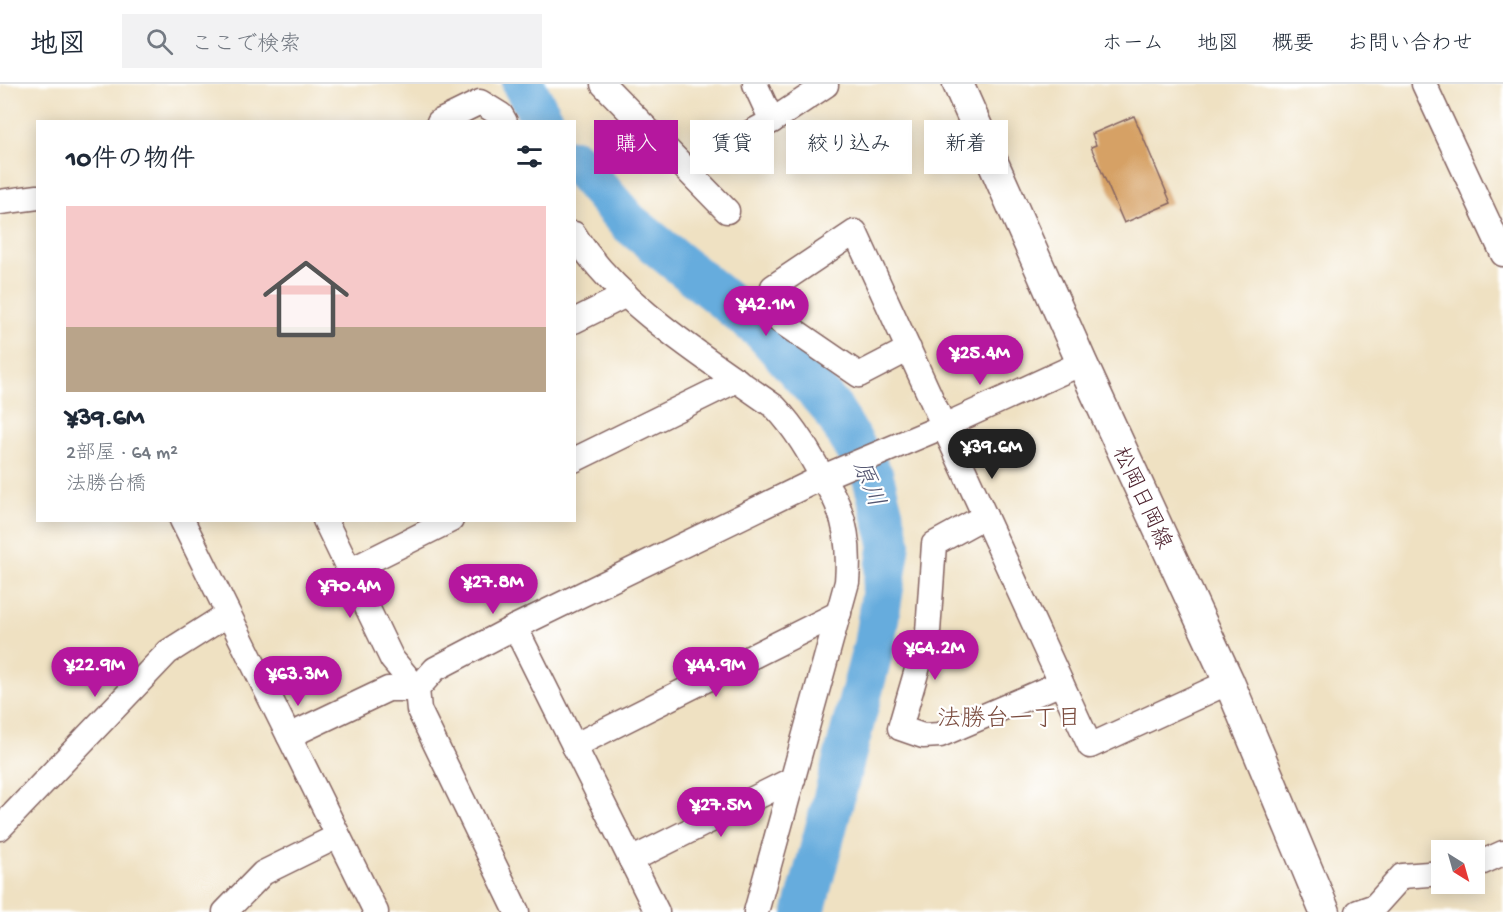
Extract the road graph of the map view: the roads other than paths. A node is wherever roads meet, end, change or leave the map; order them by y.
1 (603, 84) edge
2 (755, 84) edge
3 (958, 84) edge
4 (1424, 84) edge
5 (826, 85) edge
6 (443, 120) edge
7 (504, 120) edge
8 (772, 120) edge
9 (774, 120) edge
10 (36, 197) edge
11 (0, 202) edge
12 (727, 211) dead end
13 (576, 237) edge
14 (1503, 254) edge
15 (626, 295) junction
16 (576, 320) edge
17 (909, 349) junction
18 (1082, 363) junction
19 (737, 380) junction
20 (944, 426) junction
21 (576, 459) edge
22 (823, 477) junction
23 (985, 516) junction
24 (183, 522) edge
25 (326, 522) edge
26 (446, 522) edge
27 (351, 570) junction
28 (839, 613) junction
29 (228, 614) junction
30 (515, 627) junction
31 (1229, 682) junction
32 (1061, 683) junction
33 (417, 689) junction
34 (289, 736) junction
35 (574, 746) junction
36 (794, 779) junction
37 (0, 828) edge
38 (338, 836) junction
39 (1503, 853) edge
40 (631, 860) junction
41 (1485, 861) edge
42 (1431, 874) edge
43 (225, 912) edge
44 (376, 912) edge
45 (517, 912) edge
46 (657, 912) edge
47 (756, 912) edge
48 (1325, 912) edge
49 (1358, 912) edge

1 - 12 street
2 - 8 street
3 - 18 main road, 松岡日岡線
4 - 14 street
5 - 9 street
6 - 7 street
10 - 11 street
13 - 15 street
15 - 16 street
15 - 19 street
17 - 17 street
17 - 20 street
18 - 20 street
18 - 31 main road, 松岡日岡線
19 - 21 street
19 - 22 street
20 - 22 street
20 - 23 street
22 - 28 street
22 - 30 street
23 - 32 street
23 - 32 street
24 - 29 street
25 - 27 street
26 - 27 street
27 - 33 street
28 - 35 street
28 - 36 street
29 - 34 street
29 - 37 street
30 - 33 street
30 - 35 street
31 - 32 street
31 - 48 main road, 松岡日岡線
33 - 34 street
33 - 45 street
34 - 38 street
35 - 40 street
36 - 40 street
36 - 47 street
38 - 43 street
38 - 44 street
39 - 41 street
40 - 46 street
42 - 49 street

